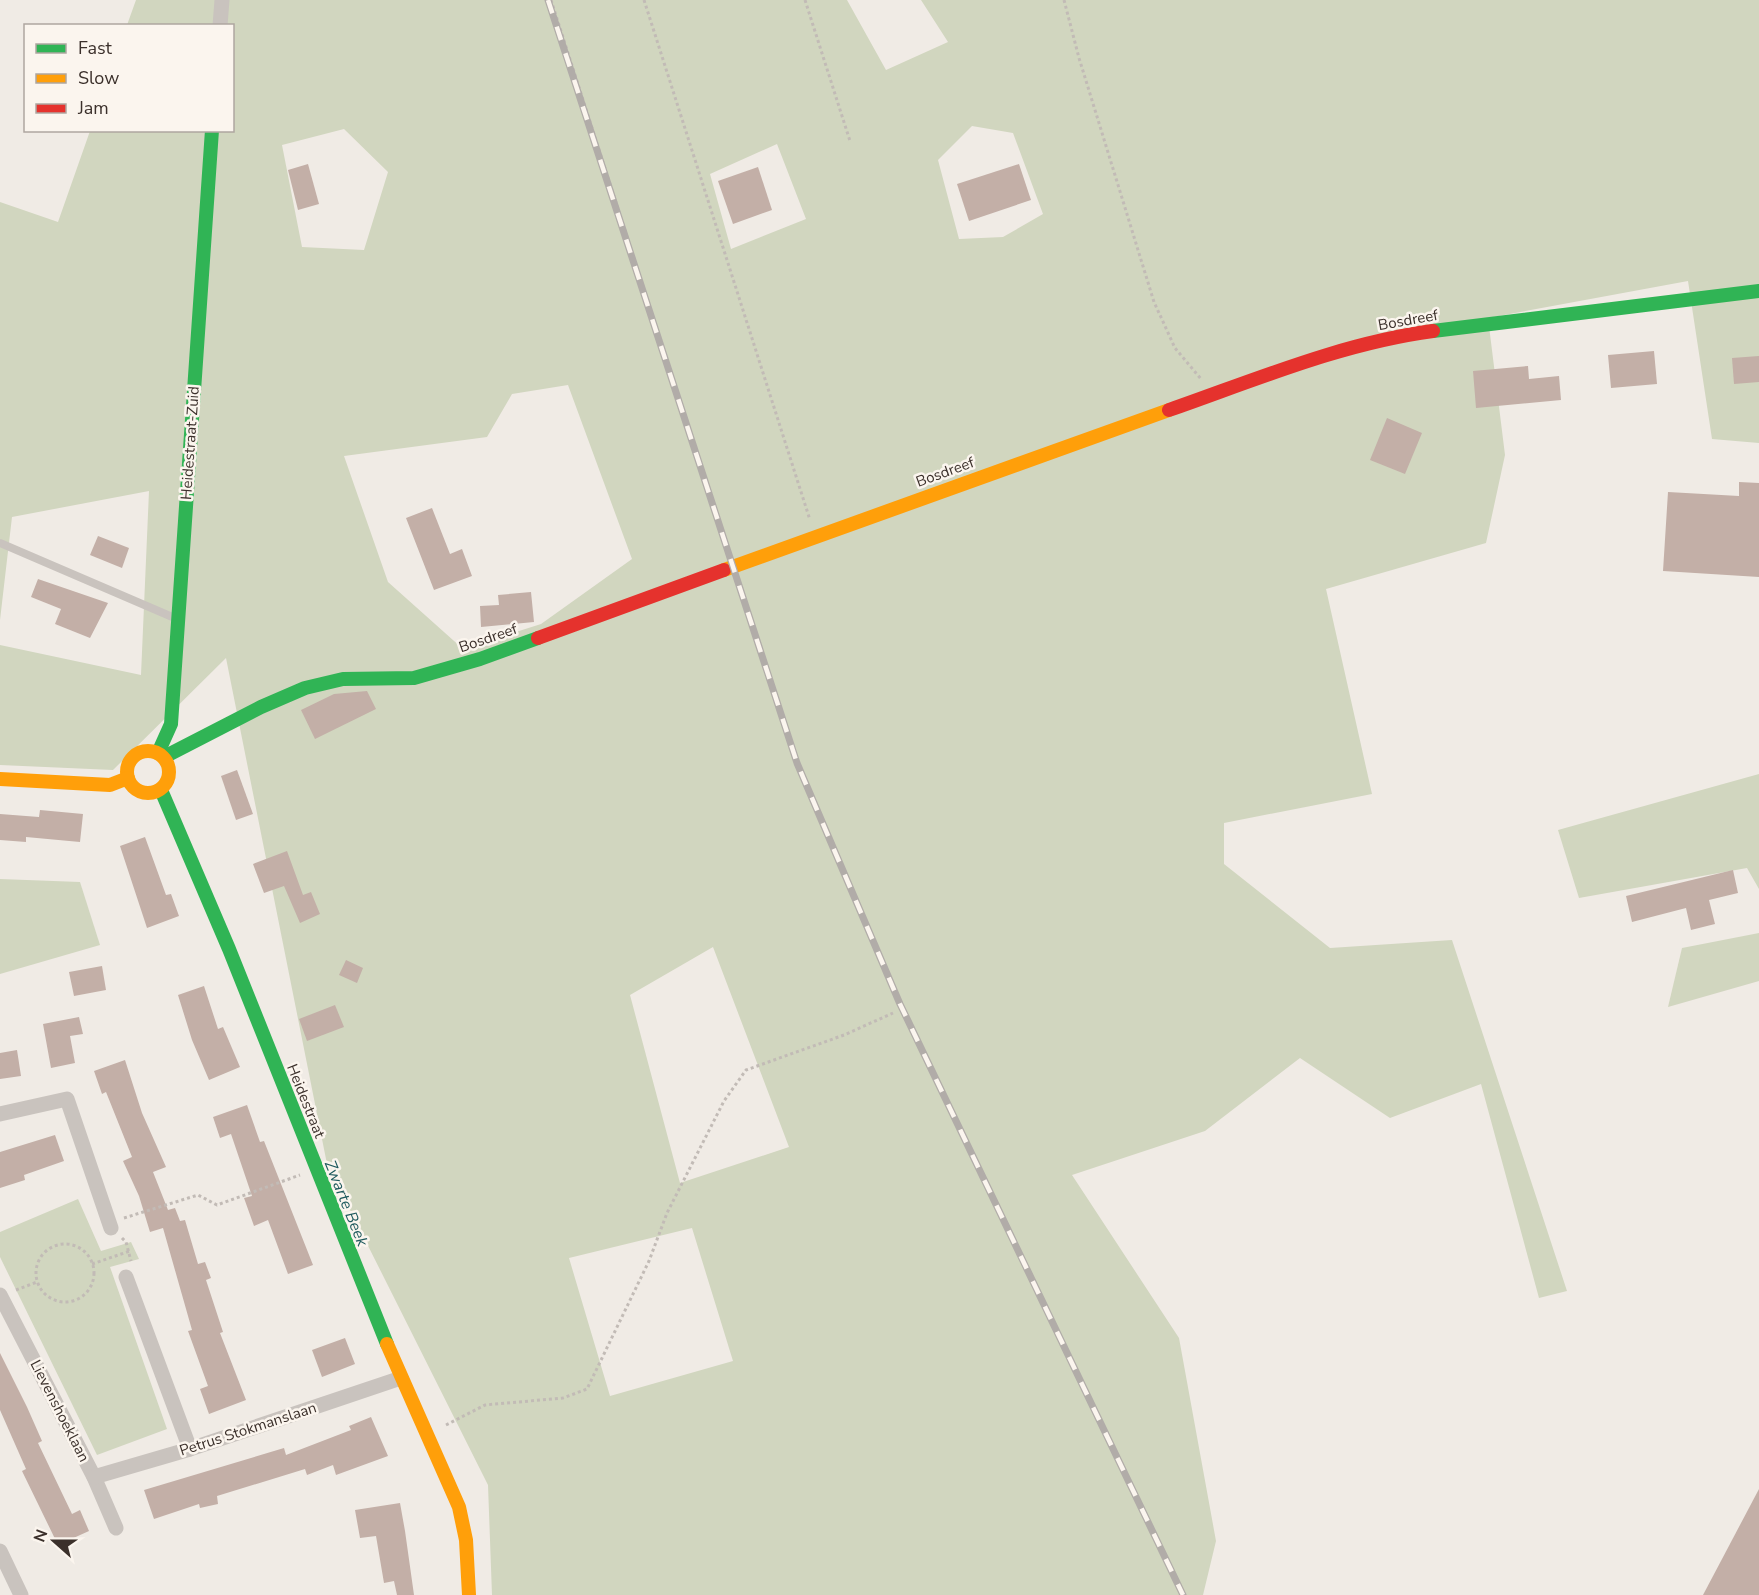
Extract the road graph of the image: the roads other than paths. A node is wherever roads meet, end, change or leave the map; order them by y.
1 (222, 0) edge
2 (220, 24) edge
3 (212, 132) edge
4 (1759, 291) edge
5 (0, 543) edge
6 (178, 619) junction
7 (161, 755) junction
8 (128, 778) junction
9 (0, 779) edge
10 (160, 790) junction
11 (0, 1114) edge
12 (111, 1228) road end
13 (126, 1277) road end
14 (1, 1296) edge
15 (401, 1378) junction
16 (190, 1449) junction
17 (94, 1477) junction
18 (116, 1528) dead end
19 (0, 1551) edge
20 (21, 1595) edge
21 (469, 1595) edge

1 - 2 street
3 - 6 street, Heidestraat-Zuid
4 - 7 street, Bosdreef
5 - 6 lane
6 - 7 street, Heidestraat-Zuid
7 - 8 street
7 - 10 street
8 - 9 street
8 - 10 street
10 - 15 street, Heidestraat
11 - 12 street
13 - 16 street
14 - 17 street, Lievenshoeklaan
15 - 16 street, Petrus Stokmanslaan
15 - 21 street, Heidestraat
16 - 17 street, Petrus Stokmanslaan
17 - 18 street, Lievenshoeklaan
19 - 20 street

